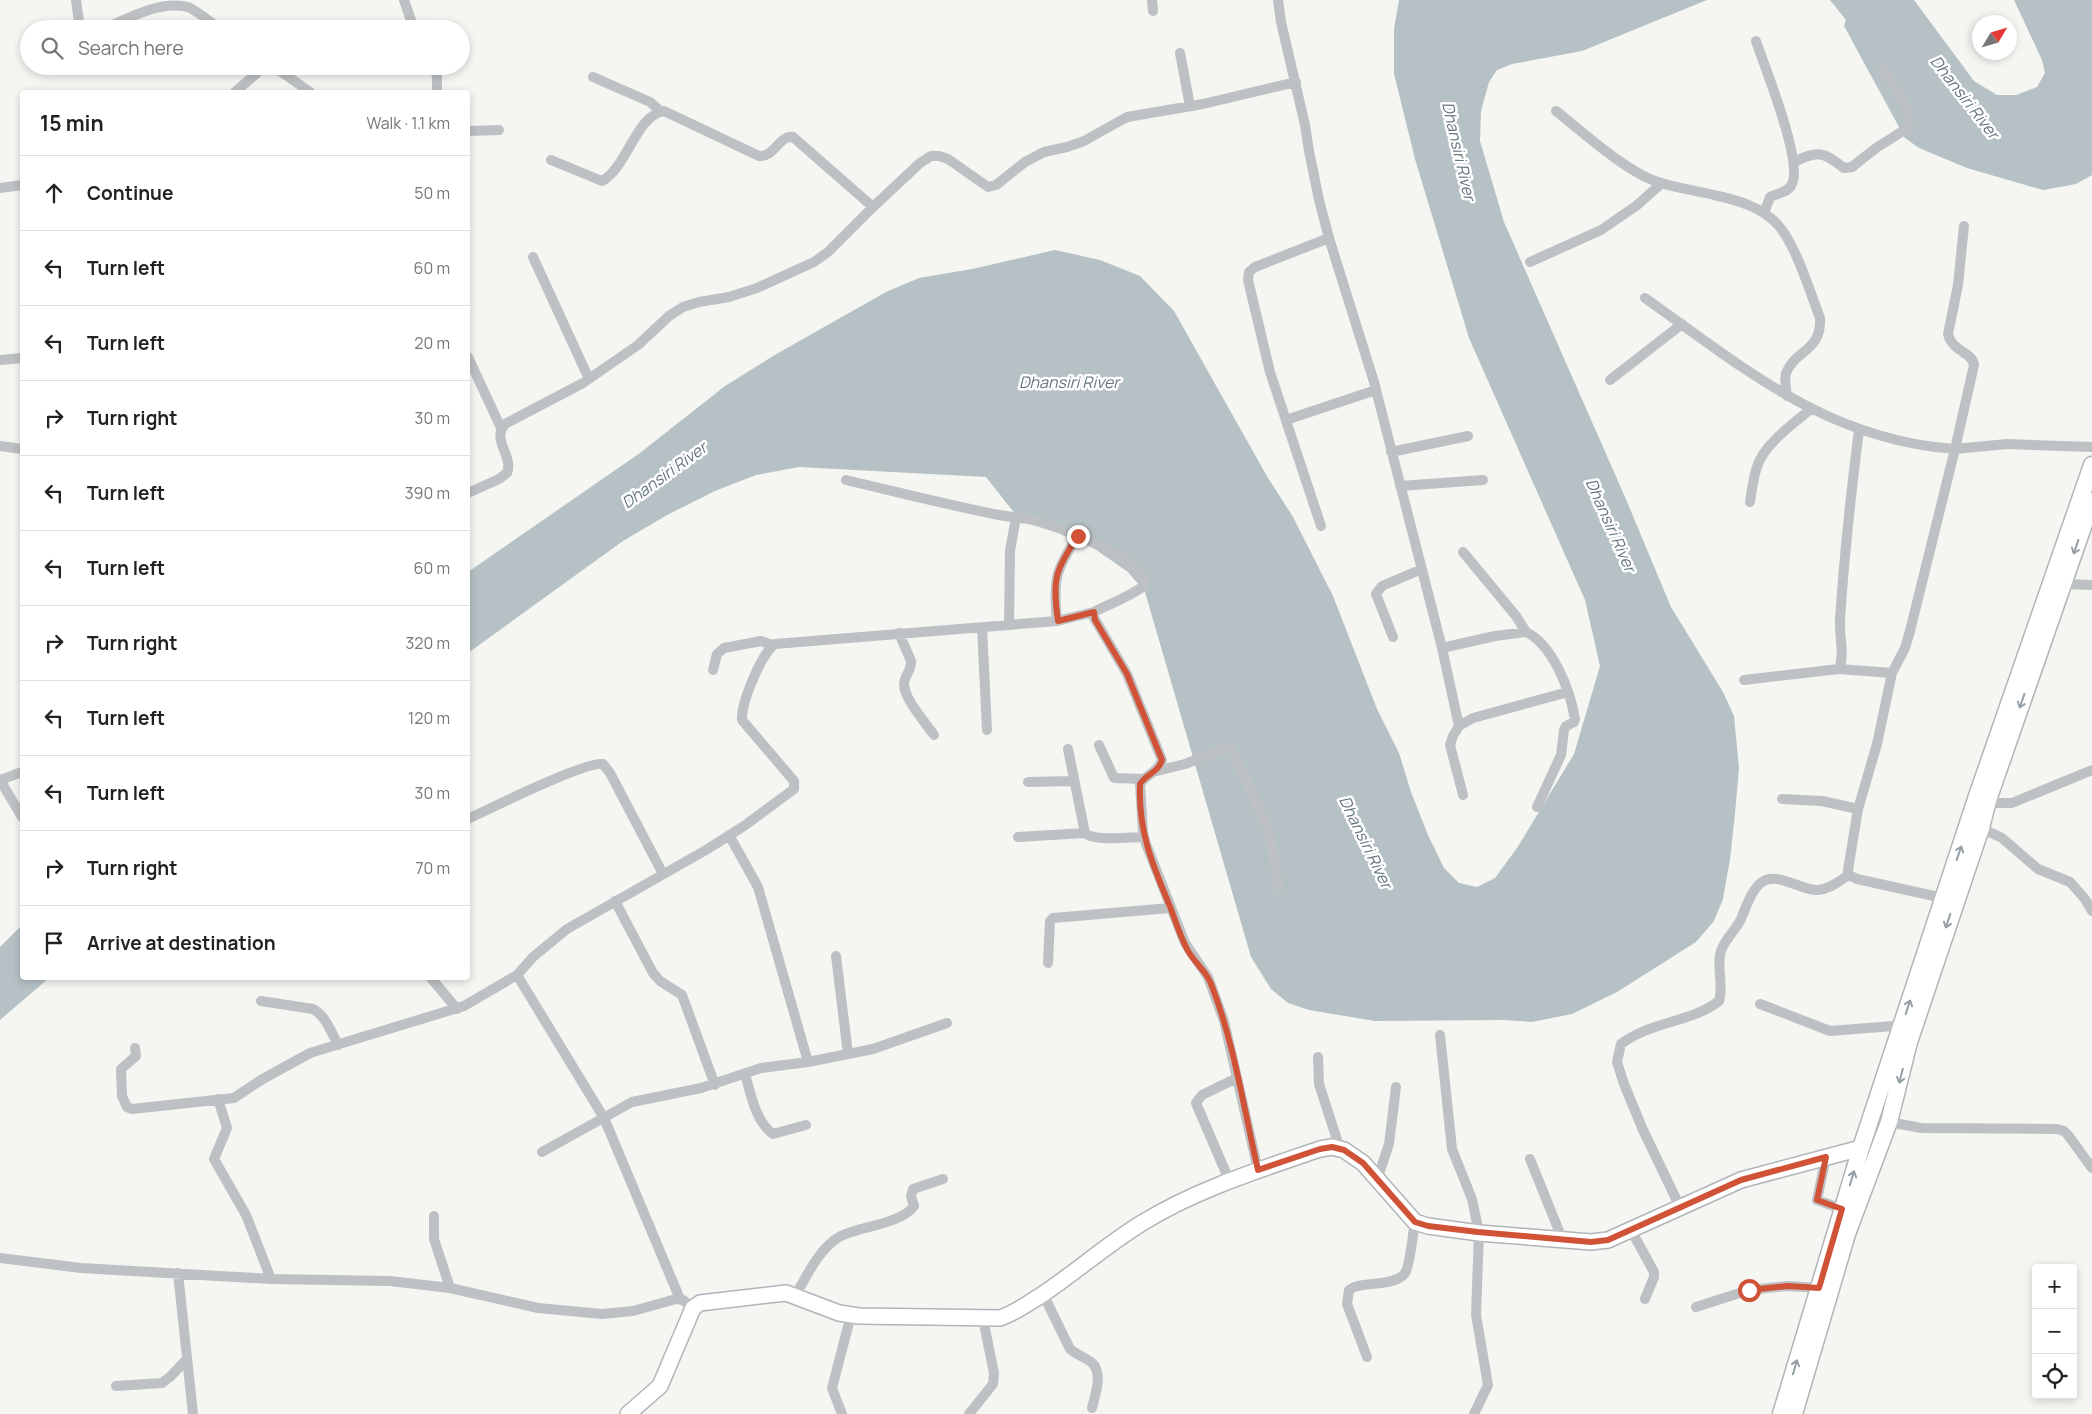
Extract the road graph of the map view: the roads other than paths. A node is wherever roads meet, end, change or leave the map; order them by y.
1 (76, 0) edge
2 (404, 0) edge
3 (1152, 0) edge
4 (1278, 0) edge
5 (148, 4) edge
6 (1153, 11) dead end
7 (79, 20) edge
8 (120, 20) edge
9 (207, 20) edge
10 (411, 20) edge
11 (1756, 41) dead end
12 (1180, 53) dead end
13 (1883, 69) dead end
14 (255, 75) edge
15 (285, 75) edge
16 (436, 75) edge
17 (593, 77) dead end
18 (1296, 82) junction
19 (237, 90) edge
20 (307, 90) edge
21 (437, 90) edge
22 (1190, 106) junction
23 (1556, 111) dead end
24 (658, 112) junction
25 (499, 130) dead end
26 (470, 131) edge
27 (551, 160) dead end
28 (1794, 162) junction
29 (1662, 183) junction
30 (20, 185) edge
31 (0, 188) edge
32 (873, 207) junction
33 (1764, 214) junction
34 (1964, 226) dead end
35 (1329, 238) junction
36 (534, 257) dead end
37 (1530, 262) dead end
38 (1645, 298) dead end
39 (1682, 324) junction
40 (20, 358) edge
41 (0, 360) edge
42 (470, 361) edge
43 (589, 378) junction
44 (1610, 380) dead end
45 (1376, 390) junction
46 (1787, 396) junction
47 (1810, 408) junction
48 (1286, 420) junction
49 (501, 428) junction
50 (1859, 430) junction
51 (1468, 436) dead end
52 (0, 446) edge
53 (2092, 447) edge
54 (20, 449) edge
55 (1956, 449) junction
56 (1391, 452) junction
57 (2092, 465) edge
58 (846, 480) dead end
59 (1483, 480) dead end
60 (1400, 486) junction
61 (470, 492) edge
62 (2092, 501) edge
63 (1750, 502) dead end
64 (1016, 518) junction
65 (1321, 526) dead end
66 (1078, 536) junction
67 (1463, 552) dead end
68 (1422, 569) junction
69 (2063, 584) junction
70 (2092, 585) edge
71 (1094, 612) junction
72 (1058, 621) junction
73 (1009, 625) junction
74 (982, 627) junction
75 (1526, 632) junction
76 (899, 634) junction
77 (1393, 637) dead end
78 (772, 645) junction
79 (1442, 648) junction
80 (1839, 669) junction
81 (713, 670) dead end
82 (1892, 673) junction
83 (1744, 680) dead end
84 (1568, 692) junction
85 (1459, 726) junction
86 (987, 730) dead end
87 (934, 735) dead end
88 (1099, 746) dead end
89 (1068, 749) dead end
90 (2092, 770) edge
91 (1153, 772) junction
92 (20, 773) edge
93 (1143, 779) junction
94 (0, 780) edge
95 (1074, 781) junction
96 (1028, 782) dead end
97 (1464, 795) dead end
98 (1782, 799) dead end
99 (1988, 800) junction
100 (1537, 807) dead end
101 (1858, 810) junction
102 (20, 814) edge
103 (470, 818) edge
104 (1981, 828) junction
105 (1085, 833) junction
106 (729, 836) junction
107 (1018, 837) dead end
108 (1144, 837) junction
109 (664, 874) junction
110 (1849, 875) junction
111 (1279, 889) dead end
112 (1944, 898) junction
113 (615, 901) junction
114 (1170, 908) junction
115 (2092, 911) edge
116 (836, 956) dead end
117 (1048, 963) dead end
118 (517, 974) junction
119 (433, 980) edge
120 (261, 1001) dead end
121 (1760, 1004) dead end
122 (457, 1009) junction
123 (947, 1023) dead end
124 (1901, 1028) junction
125 (1440, 1035) dead end
126 (338, 1044) junction
127 (134, 1048) dead end
128 (848, 1054) junction
129 (1318, 1057) dead end
130 (808, 1062) junction
131 (745, 1074) junction
132 (1237, 1078) junction
133 (715, 1085) junction
134 (1396, 1087) dead end
135 (218, 1099) junction
136 (604, 1118) junction
137 (1889, 1122) junction
138 (806, 1125) dead end
139 (1861, 1148) junction
140 (1340, 1149) junction
141 (542, 1152) dead end
142 (1826, 1157) junction
143 (1530, 1159) dead end
144 (2092, 1168) edge
145 (1258, 1170) junction
146 (943, 1179) dead end
147 (1229, 1180) junction
148 (1377, 1180) junction
149 (1680, 1207) junction
150 (1842, 1209) junction
151 (434, 1216) dead end
152 (1415, 1222) junction
153 (1631, 1230) junction
154 (1478, 1232) junction
155 (1563, 1241) junction
156 (0, 1258) edge
157 (178, 1274) junction
158 (271, 1279) junction
159 (450, 1288) junction
160 (1819, 1288) junction
161 (1044, 1294) junction
162 (795, 1296) junction
163 (680, 1299) junction
164 (1645, 1299) dead end
165 (1696, 1307) dead end
166 (693, 1308) junction
167 (851, 1315) junction
168 (983, 1318) junction
169 (1367, 1357) dead end
170 (187, 1359) junction
171 (116, 1386) dead end
172 (1092, 1408) dead end
173 (193, 1414) edge
174 (628, 1414) edge
175 (842, 1414) edge
176 (970, 1414) edge
177 (1474, 1414) edge
178 (1781, 1414) edge
179 (1794, 1414) edge

1 - 7 street
2 - 10 street
3 - 6 street
4 - 18 street
5 - 8 street
5 - 9 street
11 - 28 street
12 - 22 street
13 - 28 street
14 - 19 street
15 - 20 street
16 - 21 street
17 - 24 street
18 - 22 street
18 - 35 street
22 - 32 street
23 - 29 street
24 - 27 street
24 - 32 street
25 - 26 street
28 - 33 street
29 - 33 street
29 - 37 street
30 - 31 street
32 - 43 street
33 - 46 street
34 - 55 street
35 - 45 street
35 - 48 street
36 - 43 street
38 - 39 street
39 - 44 street
39 - 46 street
40 - 41 street
42 - 49 street
43 - 49 street
45 - 48 street
45 - 56 street
46 - 47 street
47 - 50 street
47 - 63 street
48 - 65 street
49 - 61 street
50 - 55 street
50 - 80 street
51 - 56 street
52 - 54 street
53 - 55 street
55 - 82 street
56 - 60 street
112 -> 57 main road
58 - 64 street
59 - 60 street
60 - 68 street
62 -> 69 main road
64 - 66 street
64 - 73 street
66 - 71 street
66 - 72 street
67 - 75 street
68 - 77 street
68 - 79 street
69 - 70 street
69 -> 99 main road
71 - 72 street
71 - 91 street
72 - 73 street
73 - 74 street
74 - 76 street
74 - 86 street
75 - 79 street
75 - 84 street
76 - 78 street
76 - 87 street
78 - 81 street
78 - 106 street
79 - 85 street
80 - 82 street
80 - 83 street
82 - 101 street
84 - 85 street
84 - 100 street
85 - 97 street
88 - 93 street
89 - 95 street
90 - 99 street
91 - 93 street
91 - 111 street
92 - 94 street
93 - 108 street
94 - 102 street
95 - 96 street
95 - 105 street
98 - 101 street
99 - 104 main road
101 - 110 street
103 - 109 street
104 - 115 street
104 -> 137 main road
105 - 107 street
105 - 108 street
106 - 109 street
106 - 130 street
108 - 114 street
109 - 113 street
110 - 112 street
110 - 149 street
124 -> 112 main road
113 - 118 street
113 - 133 street
114 - 117 street
114 - 132 street
116 - 128 street
118 - 122 street
118 - 136 street
119 - 122 street
120 - 126 street
121 - 124 street
122 - 126 street
123 - 128 street
124 - 139 main road
125 - 154 street
126 - 135 street
127 - 135 street
128 - 130 street
129 - 140 street
130 - 131 street
131 - 133 street
131 - 138 street
132 - 145 street
132 - 147 street
133 - 136 street
134 - 148 street
135 - 158 street
136 - 141 street
136 - 163 street
137 - 144 street
137 - 179 main road
139 - 142 street
150 -> 139 main road
140 - 145 street
140 - 148 street
142 - 149 street
142 - 150 street
143 - 155 street
145 - 147 street
146 - 162 street
147 - 161 street
148 - 152 street
149 - 153 street
150 - 160 main road
151 - 159 street
152 - 154 street
152 - 169 street
153 - 155 street
153 - 164 street
154 - 155 street
154 - 177 street
156 - 157 street
157 - 158 street
157 - 170 street
158 - 159 street
159 - 163 street
160 - 165 street
178 -> 160 main road
161 - 168 street
161 - 172 street
162 - 166 street
162 - 167 street
163 - 166 street
166 - 174 street
167 - 168 street
167 - 175 street
168 - 176 street
170 - 171 street
170 - 173 street

